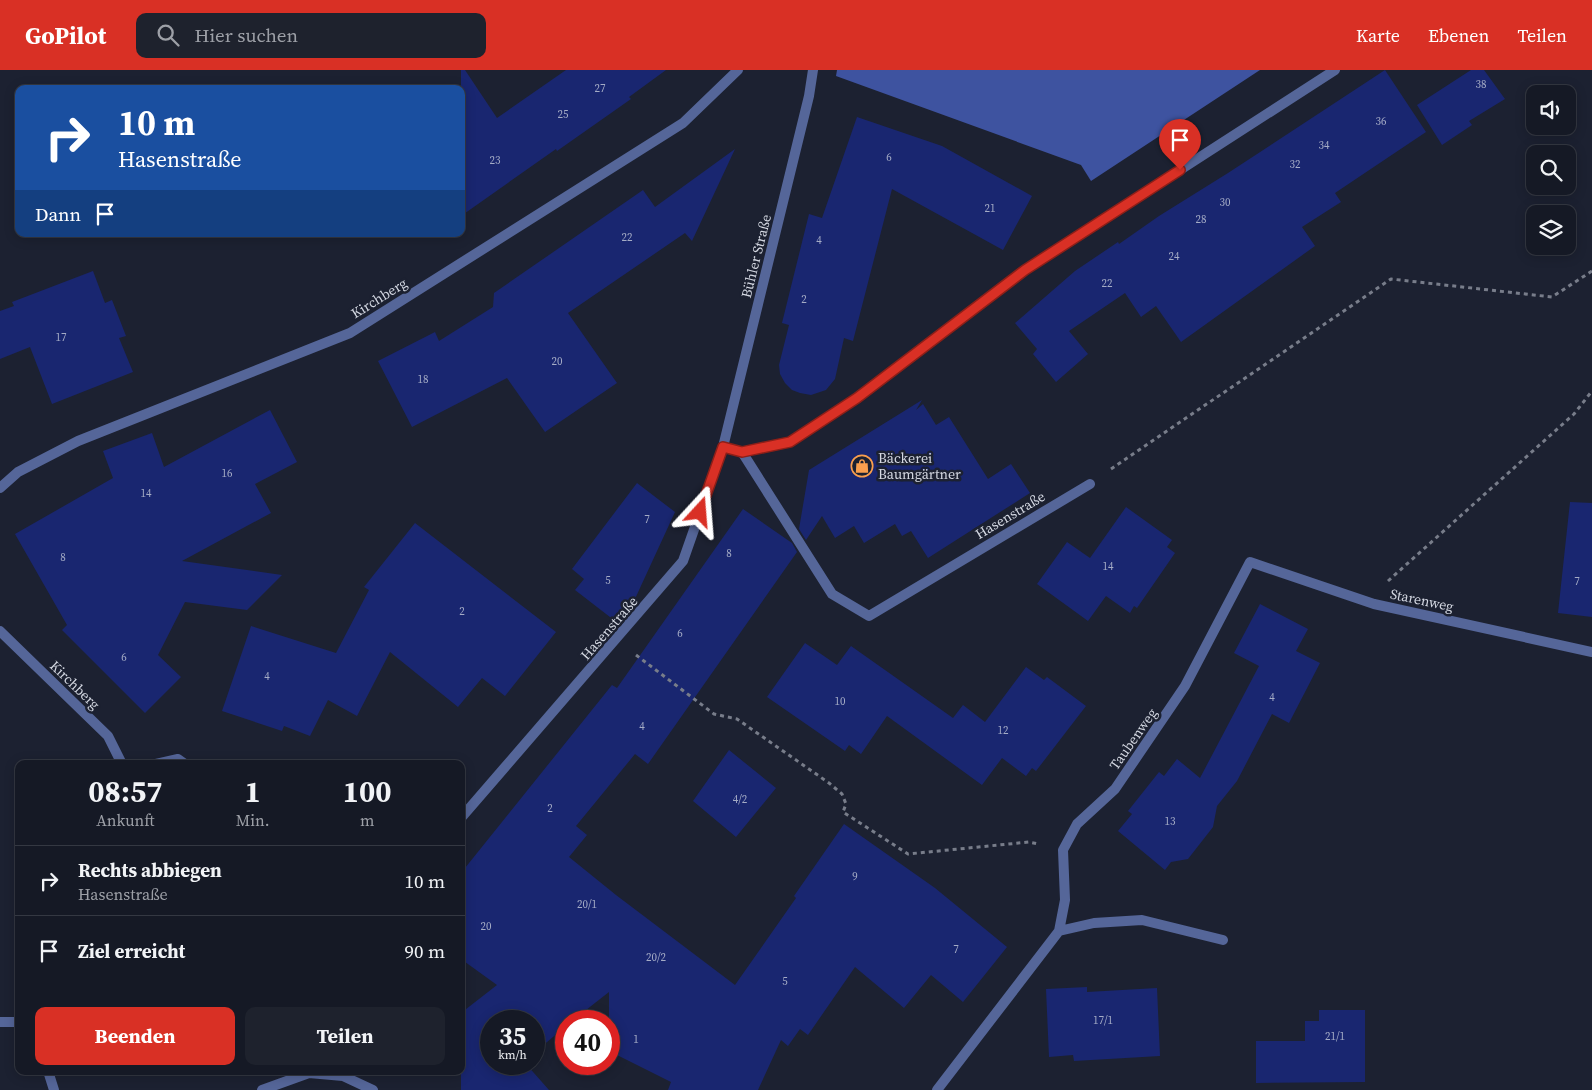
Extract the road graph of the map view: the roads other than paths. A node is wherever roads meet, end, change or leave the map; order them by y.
1 (738, 70) edge
2 (813, 70) edge
3 (1335, 70) edge
4 (723, 447) junction
5 (742, 452) junction
6 (1090, 484) road end
7 (0, 488) edge
8 (1250, 562) joint
9 (0, 631) edge
10 (1592, 652) edge
11 (120, 760) edge
12 (465, 813) edge
13 (1059, 931) junction
14 (1223, 940) dead end
15 (0, 1022) edge
16 (15, 1022) edge
17 (49, 1075) edge
18 (303, 1075) edge
19 (346, 1075) edge
20 (54, 1090) edge
21 (262, 1090) edge
22 (373, 1090) edge
23 (937, 1090) edge

1 - 7 street, Kirchberg
2 - 4 street, Bühler Straße
3 - 5 street
4 - 5 street
4 - 12 street, Hasenstraße
5 - 6 street, Hasenstraße
8 - 10 street, Starenweg
8 - 13 street, Taubenweg
9 - 11 street, Kirchberg
13 - 14 street
13 - 23 street, Taubenweg
15 - 16 street
17 - 20 street
18 - 21 street
19 - 22 street

